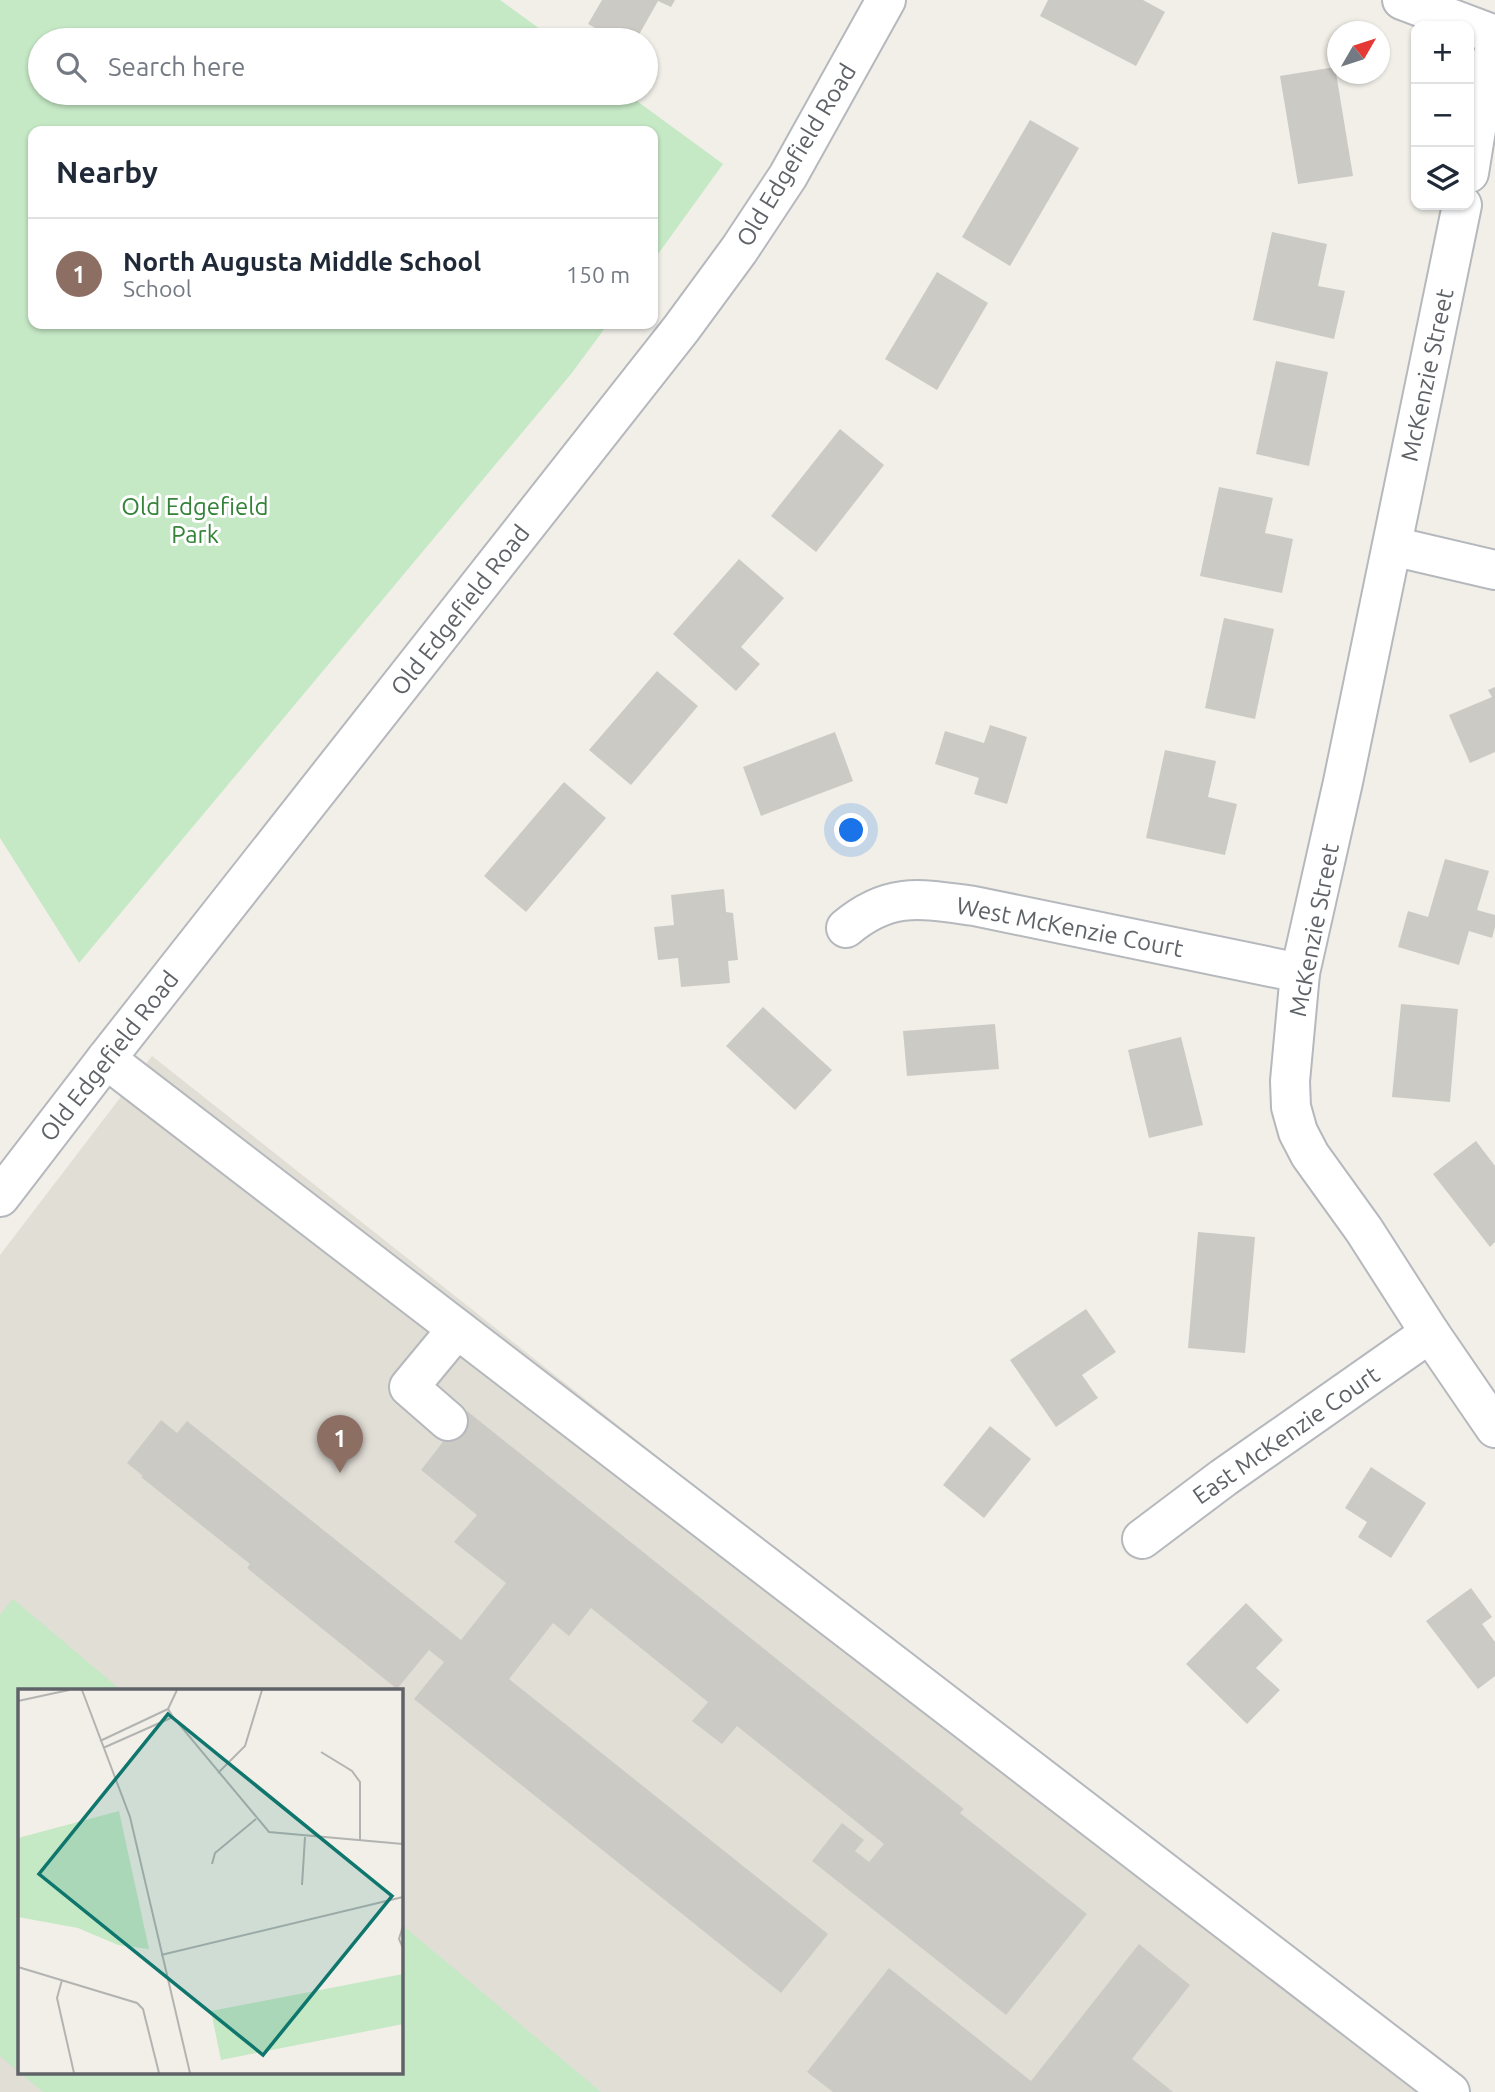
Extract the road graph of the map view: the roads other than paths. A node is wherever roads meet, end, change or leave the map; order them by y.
1 (886, 0) edge
2 (1402, 0) edge
3 (1495, 35) edge
4 (1495, 47) edge
5 (1473, 147) edge
6 (1461, 210) edge
7 (1392, 546) junction
8 (1495, 570) edge
9 (846, 928) dead end
10 (1300, 974) junction
11 (106, 1059) junction
12 (0, 1197) edge
13 (457, 1329) junction
14 (1430, 1333) junction
15 (449, 1420) dead end
16 (1495, 1428) edge
17 (1142, 1539) dead end
18 (1450, 2092) edge

1 - 11 street, Old Edgefield Road
2 - 3 street
4 - 5 street
6 - 7 street, McKenzie Street
7 - 8 street
7 - 10 street, McKenzie Street
9 - 10 street, West McKenzie Court
10 - 14 street, McKenzie Street
11 - 12 street, Old Edgefield Road
11 - 13 street
13 - 15 street
13 - 18 street
14 - 16 street, McKenzie Street
14 - 17 street, East McKenzie Court

